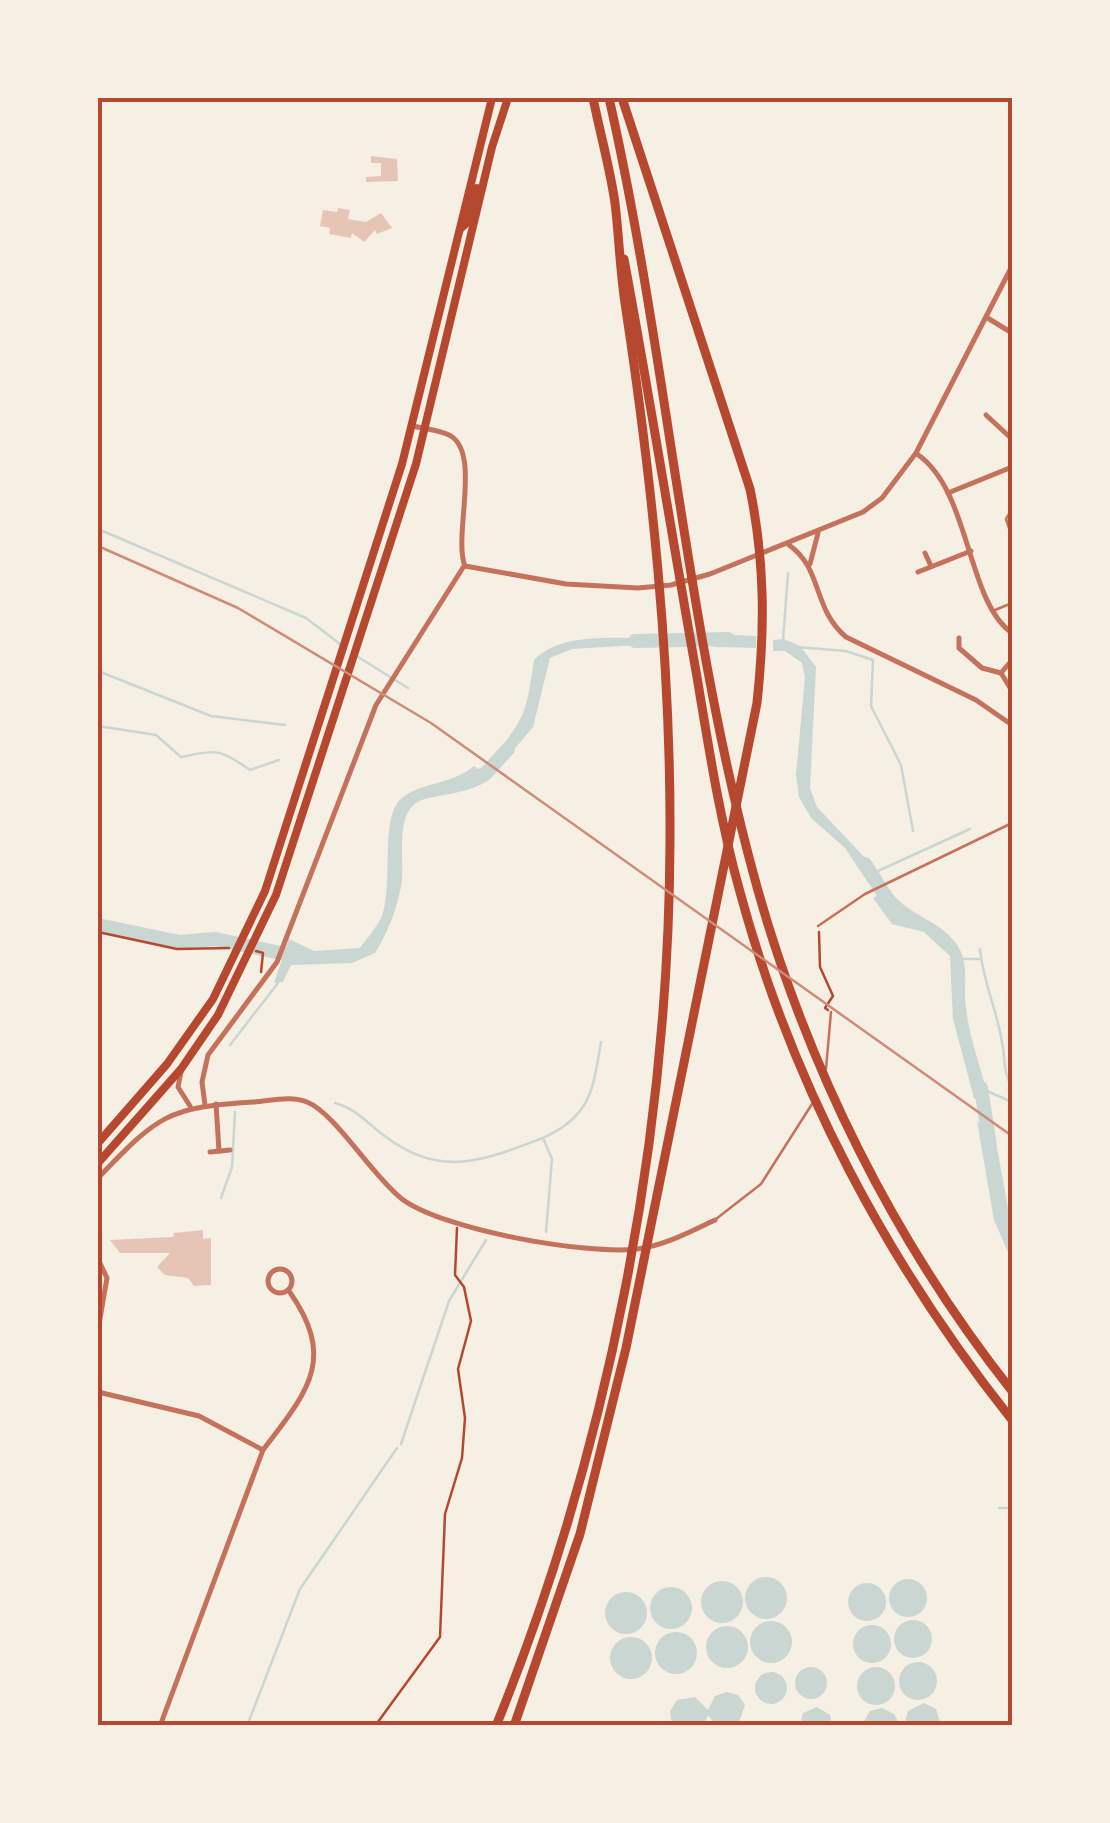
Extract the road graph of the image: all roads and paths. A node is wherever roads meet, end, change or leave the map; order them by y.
1 (492, 98) edge
2 (508, 98) edge
3 (593, 98) edge
4 (609, 98) edge
5 (622, 98) edge
6 (492, 147) junction
7 (616, 212) junction
8 (459, 230) junction
9 (1012, 266) edge
10 (986, 318) junction
11 (1012, 333) edge
12 (986, 415) dead end
13 (413, 426) junction
14 (426, 429) junction
15 (1012, 439) edge
16 (916, 453) junction
17 (1012, 467) edge
18 (948, 493) junction
19 (1012, 510) edge
20 (818, 533) junction
21 (1012, 537) edge
22 (788, 544) junction
23 (971, 551) junction
24 (925, 553) dead end
25 (810, 564) junction
26 (464, 566) junction
27 (930, 566) junction
28 (918, 572) dead end
29 (1012, 603) edge
30 (994, 610) junction
31 (1012, 633) edge
32 (960, 638) dead end
33 (959, 648) junction
34 (950, 652) dead end
35 (1012, 660) edge
36 (1001, 673) junction
37 (1012, 691) edge
38 (1012, 726) edge
39 (1012, 822) edge
40 (818, 926) joint
41 (98, 932) edge
42 (236, 947) dead end
43 (250, 950) dead end
44 (262, 981) dead end
45 (830, 1012) joint
46 (190, 1056) junction
47 (204, 1065) junction
48 (181, 1069) junction
49 (216, 1104) junction
50 (205, 1105) junction
51 (190, 1106) junction
52 (98, 1144) edge
53 (230, 1150) dead end
54 (219, 1151) junction
55 (210, 1152) dead end
56 (98, 1163) edge
57 (98, 1178) edge
58 (715, 1220) joint
59 (457, 1230) dead end
60 (98, 1259) edge
61 (289, 1291) junction
62 (98, 1330) edge
63 (1012, 1391) edge
64 (98, 1392) edge
65 (1012, 1420) edge
66 (263, 1450) junction
67 (160, 1726) edge
68 (375, 1726) edge
69 (496, 1726) edge
70 (514, 1726) edge

1 - 8 highway
2 - 6 highway
3 - 7 highway
4 - 63 highway
5 - 70 highway
6 - 8 highway
6 - 14 highway
7 - 65 highway
7 - 69 highway
8 - 13 highway
9 - 10 street
10 - 11 street
10 - 16 street
12 - 15 street
13 - 14 street
13 - 52 highway
14 - 26 street
14 - 46 highway
16 - 18 street
16 - 20 street
17 - 18 street
18 - 23 street
19 - 21 lane
20 - 22 street
20 - 25 street
22 - 25 street
22 - 26 street
23 - 27 street
23 - 30 street
24 - 27 street
25 - 38 street
26 - 47 street
27 - 28 street
29 - 30 lane
30 - 31 street
32 - 33 street
33 - 34 street
33 - 36 street
35 - 36 street
36 - 37 street
39 - 40 lane
40 - 45 path
41 - 42 path
43 - 44 path
45 - 58 lane
46 - 47 street
46 - 48 highway
47 - 50 street
48 - 51 street
48 - 56 highway
49 - 50 street
49 - 54 street
49 - 58 street
50 - 51 street
51 - 57 street
53 - 54 street
54 - 55 street
59 - 68 path
60 - 62 street
61 - 61 street
61 - 66 street
64 - 66 street
66 - 67 street

